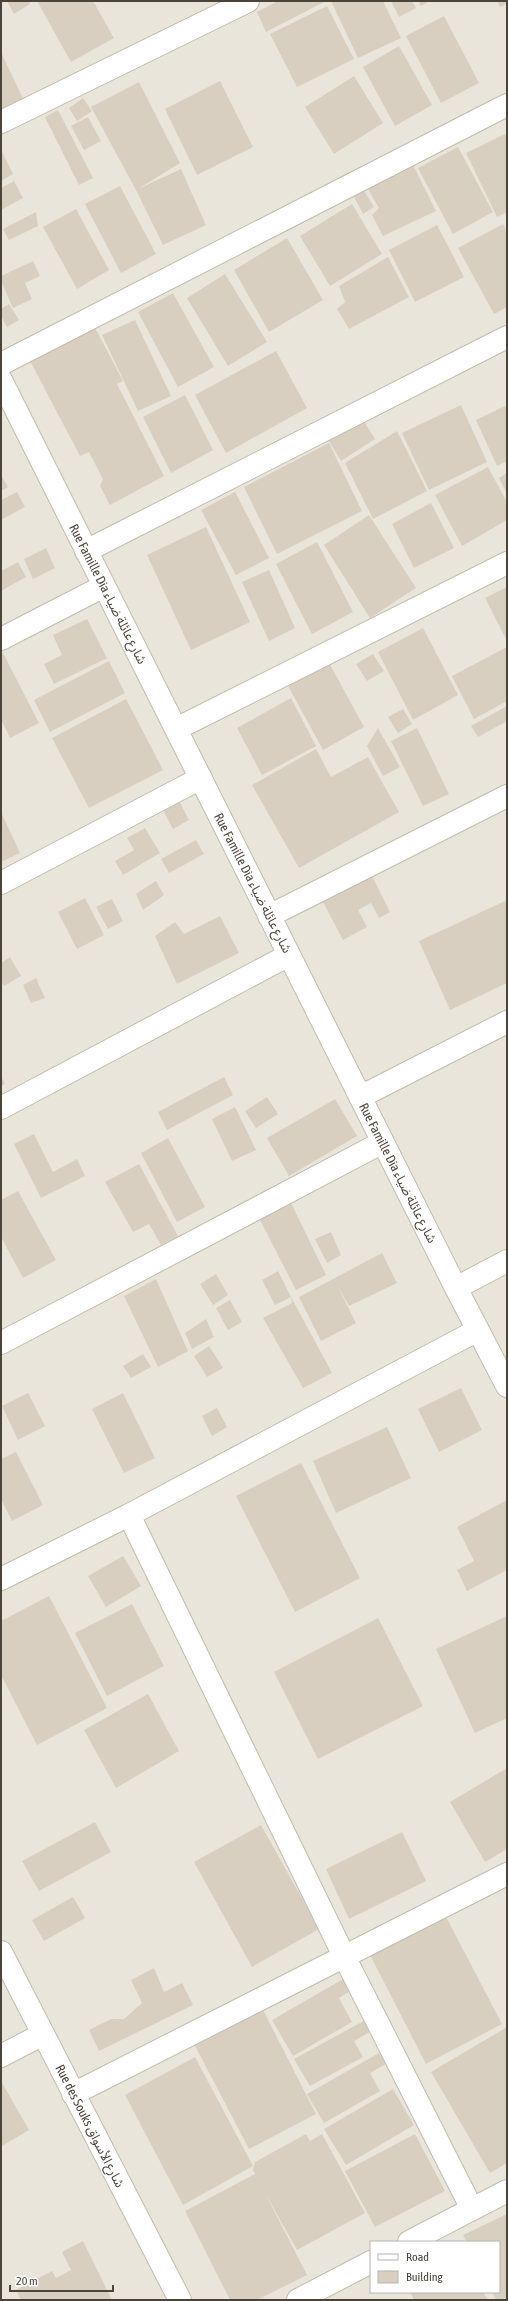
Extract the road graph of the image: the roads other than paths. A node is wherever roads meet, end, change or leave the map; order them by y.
1 (248, 1) edge
2 (507, 105) edge
3 (1, 122) edge
4 (507, 337) edge
5 (1, 364) edge
6 (1, 380) edge
7 (86, 551) junction
8 (507, 563) edge
9 (104, 586) junction
10 (1, 639) edge
11 (176, 729) junction
12 (201, 778) junction
13 (507, 796) edge
14 (1, 882) edge
15 (270, 916) junction
16 (289, 955) junction
17 (507, 1022) edge
18 (360, 1097) junction
19 (1, 1108) edge
20 (383, 1142) junction
21 (507, 1261) edge
22 (456, 1288) junction
23 (478, 1330) junction
24 (1, 1343) edge
25 (507, 1386) edge
26 (129, 1515) junction
27 (1, 1579) edge
28 (507, 1874) edge
29 (1, 1952) edge
30 (344, 1956) junction
31 (43, 2034) junction
32 (1, 2056) edge
33 (73, 2094) junction
34 (507, 2191) edge
35 (472, 2209) junction
36 (411, 2241) edge
37 (370, 2263) edge
38 (180, 2300) edge
39 (298, 2300) edge

1 - 3 street
2 - 5 street
4 - 7 street
6 - 7 street, Rue Famille Dia شارع عائلة ضياء
7 - 9 street, Rue Famille Dia شارع عائلة ضياء
8 - 11 street
9 - 10 street
9 - 11 street, Rue Famille Dia شارع عائلة ضياء
11 - 12 street, Rue Famille Dia شارع عائلة ضياء
12 - 14 street
12 - 15 street, Rue Famille Dia شارع عائلة ضياء
13 - 15 street
15 - 16 street, Rue Famille Dia شارع عائلة ضياء
16 - 18 street, Rue Famille Dia شارع عائلة ضياء
16 - 19 street
17 - 18 street
18 - 20 street, Rue Famille Dia شارع عائلة ضياء
20 - 22 street, Rue Famille Dia شارع عائلة ضياء
20 - 24 street
21 - 22 street
22 - 23 street, Rue Famille Dia شارع عائلة ضياء
23 - 25 street, Rue Famille Dia شارع عائلة ضياء
23 - 26 street
26 - 27 street
26 - 30 street
28 - 30 street
29 - 31 street, Rue des Souks شارع الأسواق
30 - 33 street
30 - 35 street
31 - 32 street
31 - 33 street, Rue des Souks شارع الأسواق
33 - 38 street, Rue des Souks شارع الأسواق
34 - 35 street
35 - 36 street
37 - 39 street

